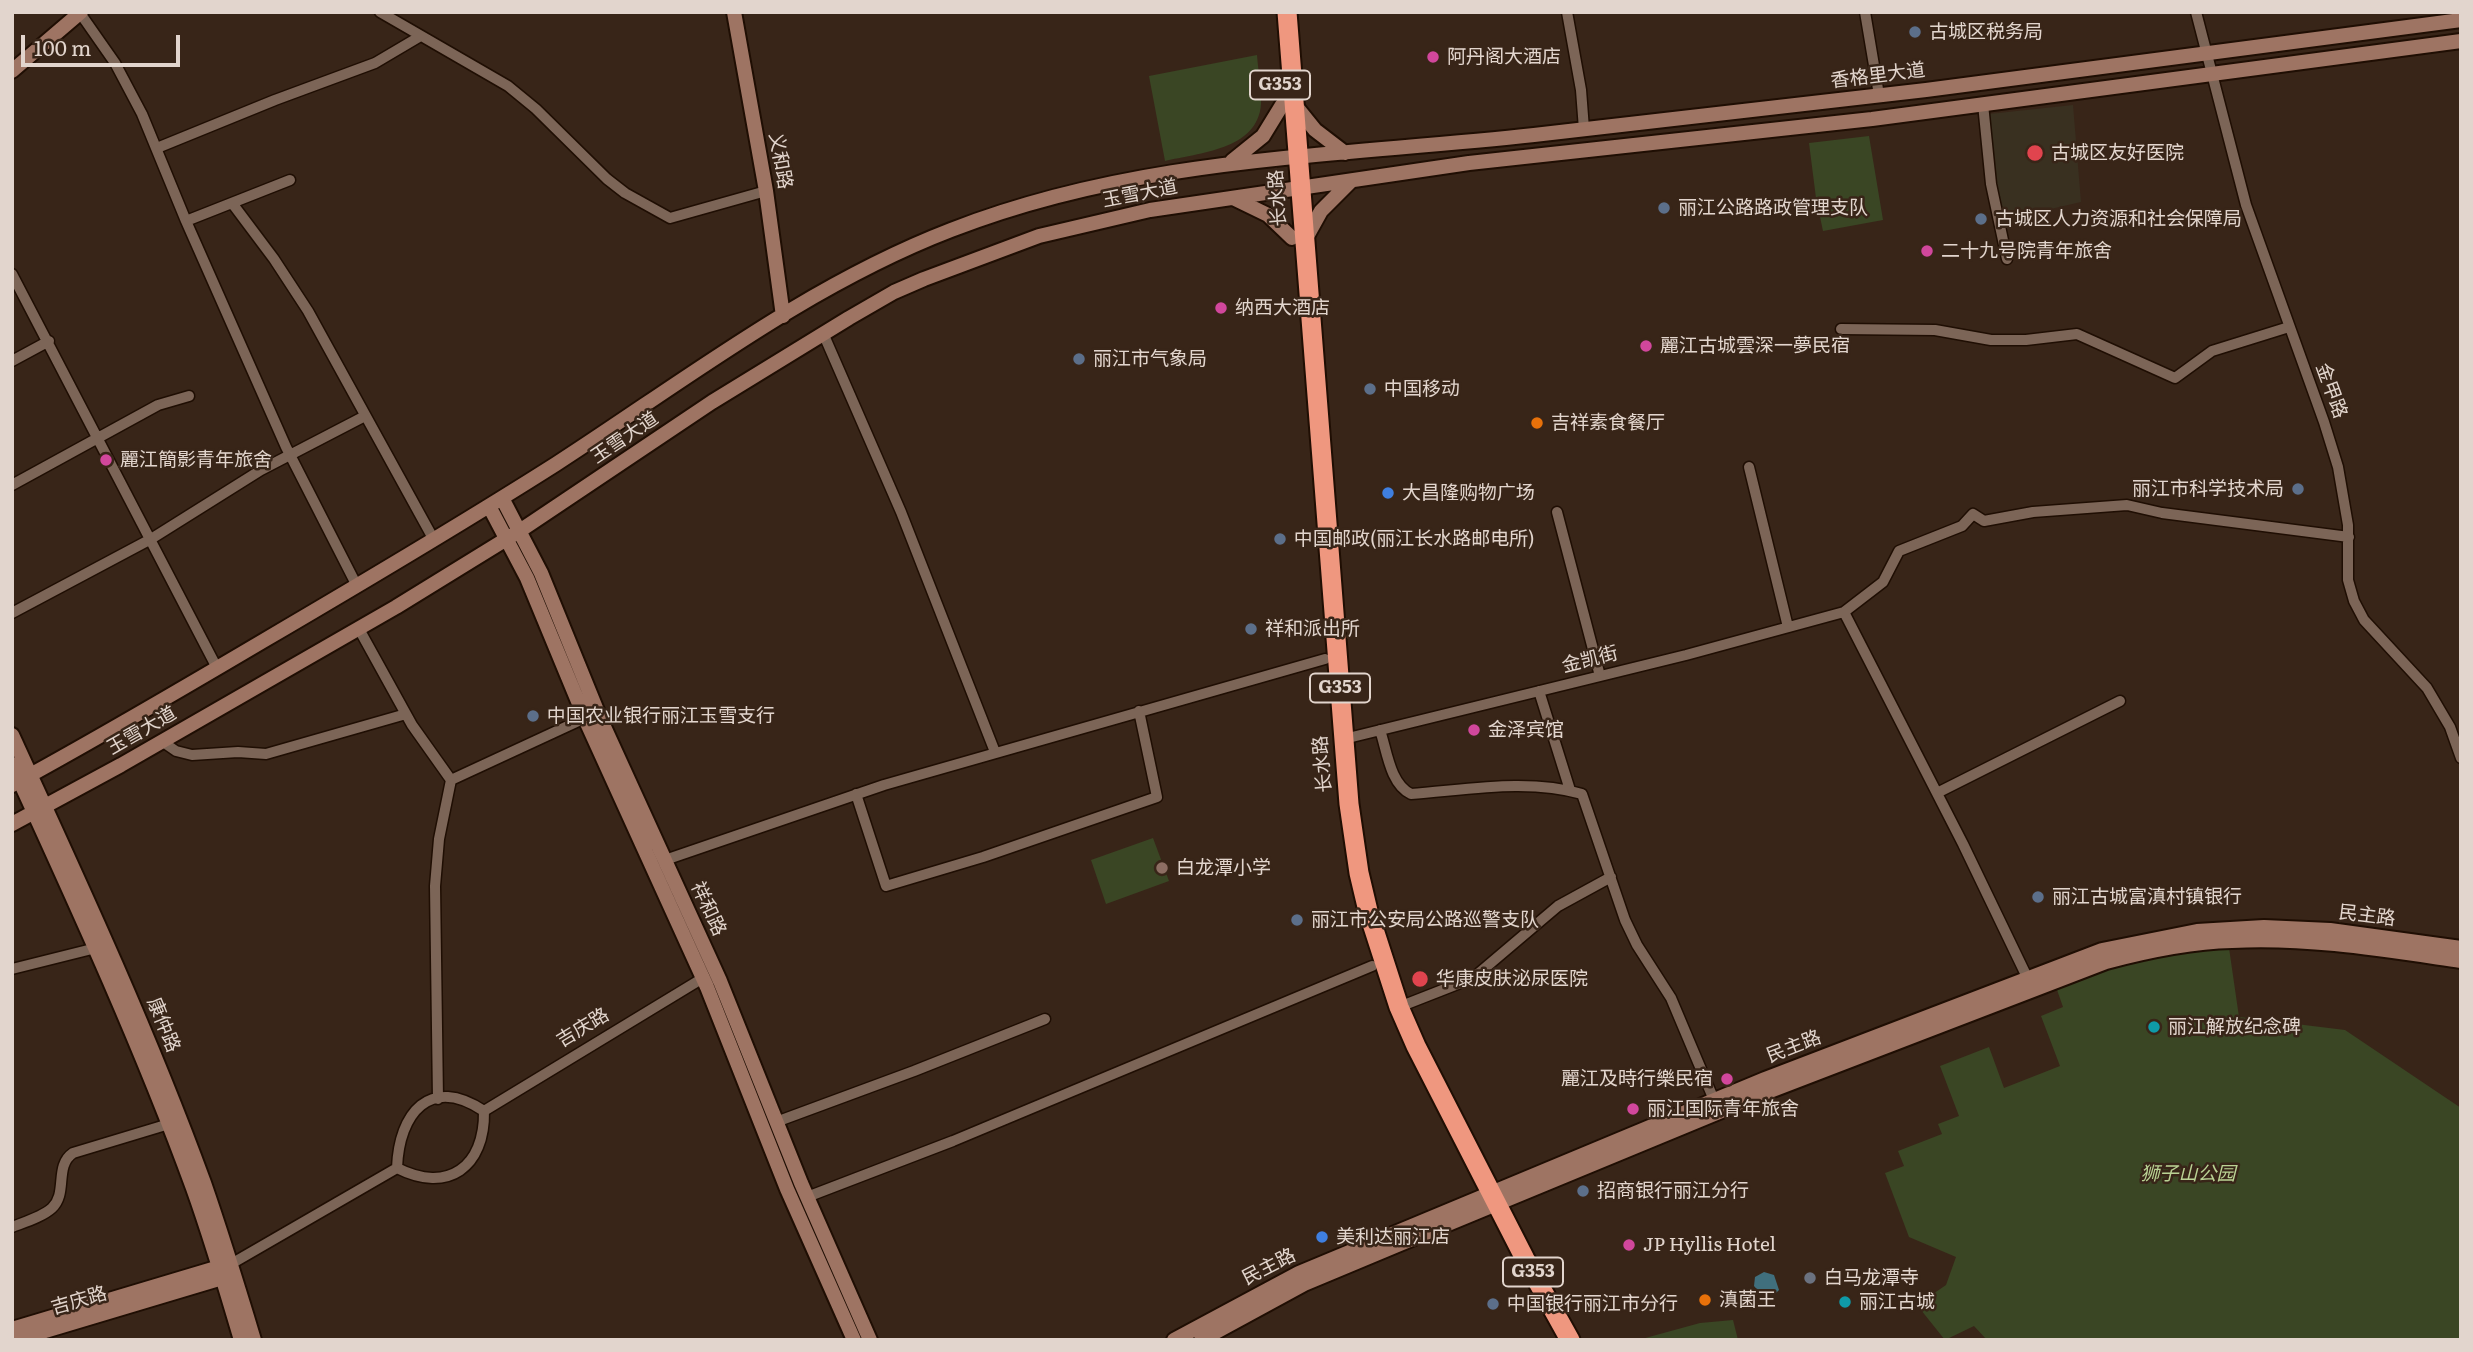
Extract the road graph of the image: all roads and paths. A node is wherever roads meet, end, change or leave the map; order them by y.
1 (380, 12) edge
2 (734, 12) edge
3 (1275, 12) edge
4 (1287, 12) edge
5 (1567, 12) edge
6 (1865, 12) edge
7 (2196, 12) edge
8 (2460, 12) edge
9 (81, 13) edge
10 (2461, 19) edge
11 (419, 37) junction
12 (2461, 41) edge
13 (2206, 54) junction
14 (12, 71) edge
15 (2211, 74) junction
16 (1880, 95) junction
17 (1983, 104) junction
18 (1288, 105) junction
19 (1584, 129) junction
20 (157, 148) junction
21 (1345, 153) junction
22 (1292, 158) junction
23 (1228, 163) junction
24 (289, 180) dead end
25 (1351, 180) junction
26 (1294, 189) junction
27 (766, 191) junction
28 (1232, 198) junction
29 (232, 203) junction
30 (186, 221) junction
31 (1298, 240) junction
32 (2007, 259) dead end
33 (12, 274) edge
34 (16, 288) edge
35 (783, 316) junction
36 (2289, 327) junction
37 (1841, 329) dead end
38 (823, 333) junction
39 (49, 341) junction
40 (12, 361) edge
41 (189, 396) dead end
42 (365, 416) junction
43 (97, 437) junction
44 (290, 455) junction
45 (1749, 467) dead end
46 (12, 485) edge
47 (502, 498) junction
48 (489, 506) junction
49 (1557, 512) dead end
50 (520, 530) junction
51 (2349, 537) junction
52 (507, 538) junction
53 (151, 539) junction
54 (433, 540) junction
55 (357, 586) junction
56 (1844, 612) junction
57 (12, 613) edge
58 (1788, 627) junction
59 (359, 629) junction
60 (1325, 659) junction
61 (218, 668) junction
62 (1601, 676) junction
63 (1539, 691) junction
64 (2120, 701) dead end
65 (1139, 711) junction
66 (406, 713) junction
67 (585, 718) junction
68 (1380, 730) junction
69 (12, 735) edge
70 (1344, 739) junction
71 (163, 741) junction
72 (995, 752) junction
73 (2461, 758) edge
74 (12, 764) edge
75 (452, 780) junction
76 (21, 781) edge
77 (1570, 790) junction
78 (1937, 793) junction
79 (856, 794) junction
80 (40, 809) junction
81 (12, 824) edge
82 (665, 860) junction
83 (1611, 877) junction
84 (96, 948) junction
85 (2461, 948) edge
86 (2461, 961) edge
87 (1372, 965) junction
88 (12, 969) edge
89 (2027, 977) junction
90 (703, 978) junction
91 (1399, 1007) junction
92 (1045, 1019) dead end
93 (438, 1099) junction
94 (1714, 1100) junction
95 (484, 1111) junction
96 (776, 1122) junction
97 (169, 1124) junction
98 (397, 1168) junction
99 (807, 1197) junction
100 (1489, 1200) junction
101 (12, 1227) edge
102 (227, 1270) junction
103 (18, 1336) edge
104 (241, 1340) edge
105 (254, 1340) edge
106 (854, 1340) edge
107 (870, 1340) edge
108 (1174, 1340) edge
109 (1200, 1340) edge
110 (1556, 1340) edge
111 (1570, 1340) edge

1 - 11 street
2 - 27 main road, 义和路
3 - 18 highway, 长水路 / G353
4 - 18 highway, 长水路 / G353
5 - 19 street
6 - 16 street
7 - 13 street, 金甲路
8 - 10 street
9 - 14 main road
9 - 20 street
10 - 13 main road, 香格里大道
11 - 20 street
11 - 27 street
12 - 15 main road
13 - 15 street, 金甲路
13 - 16 main road, 香格里大道
15 - 17 main road
15 - 36 street, 金甲路
16 - 19 main road, 香格里大道
17 - 25 main road
17 - 32 street
18 - 21 main road
18 - 22 highway, 长水路 / G353
18 - 23 main road
19 - 21 main road, 香格里大道
20 - 30 street
21 - 22 main road, 香格里大道
22 - 23 main road, 玉雪大道
22 - 26 highway, 长水路 / G353
23 - 35 main road, 玉雪大道
24 - 29 street
25 - 26 main road
25 - 31 main road
26 - 28 main road, 玉雪大道
26 - 31 highway, 长水路 / G353
27 - 35 main road, 义和路
28 - 31 main road
28 - 38 main road, 玉雪大道
29 - 30 street
29 - 42 street
30 - 44 street
31 - 60 highway, 长水路 / G353
31 - 70 highway, 长水路 / G353
33 - 34 street
34 - 39 street
35 - 47 main road, 玉雪大道
36 - 37 street
36 - 51 street, 金甲路
38 - 50 main road, 玉雪大道
38 - 72 street
39 - 40 street
39 - 43 street
41 - 43 street
42 - 44 street
42 - 54 street
43 - 46 street
43 - 53 street
44 - 53 street
44 - 55 street
45 - 58 street
47 - 48 main road, 玉雪大道
47 - 50 main road, 祥和路
48 - 52 main road, 祥和路
48 - 54 main road, 玉雪大道
49 - 62 street
50 - 52 main road, 玉雪大道
50 - 82 main road, 祥和路
51 - 56 street
51 - 73 street, 金甲路
52 - 59 main road, 玉雪大道
52 - 67 main road, 祥和路
53 - 57 street
53 - 61 street
54 - 55 main road, 玉雪大道
55 - 61 main road, 玉雪大道
56 - 58 street, 金凯街
56 - 78 street
58 - 62 street, 金凯街
59 - 66 street
59 - 71 main road, 玉雪大道
60 - 65 street
60 - 87 highway, 长水路 / G353
61 - 76 main road, 玉雪大道
62 - 63 street, 金凯街
63 - 68 street, 金凯街
63 - 77 street
64 - 78 street
65 - 72 street
65 - 79 street
66 - 71 street
66 - 75 street
67 - 75 street
67 - 90 main road, 祥和路
68 - 70 street, 金凯街
68 - 77 street
69 - 76 main road, 康仲路
70 - 91 highway, 长水路 / G353
71 - 80 main road, 玉雪大道
72 - 79 street
74 - 76 main road, 康仲路
75 - 93 street
76 - 80 main road, 康仲路
77 - 83 street
78 - 89 street
79 - 82 street
80 - 81 main road, 玉雪大道
80 - 84 main road, 康仲路
80 - 102 main road, 康仲路
82 - 96 main road, 祥和路
83 - 91 street
83 - 94 street
84 - 88 street
84 - 97 main road, 康仲路
85 - 89 main road, 民主路
86 - 100 main road, 民主路
87 - 99 street
87 - 100 highway, 长水路 / G353
89 - 94 main road, 民主路
90 - 95 street, 吉庆路
90 - 106 main road, 祥和路
91 - 100 highway, 长水路 / G353
92 - 96 street
93 - 95 street
93 - 98 street
94 - 100 main road, 民主路
95 - 98 street
96 - 99 main road, 祥和路
97 - 101 street
97 - 102 main road, 康仲路
98 - 102 street, 吉庆路
99 - 107 main road, 祥和路
100 - 108 main road, 民主路
100 - 109 main road, 民主路
100 - 110 highway, 长水路 / G353
100 - 111 highway, 长水路 / G353
102 - 103 main road, 吉庆路
102 - 104 main road, 康仲路
102 - 105 main road, 康仲路

